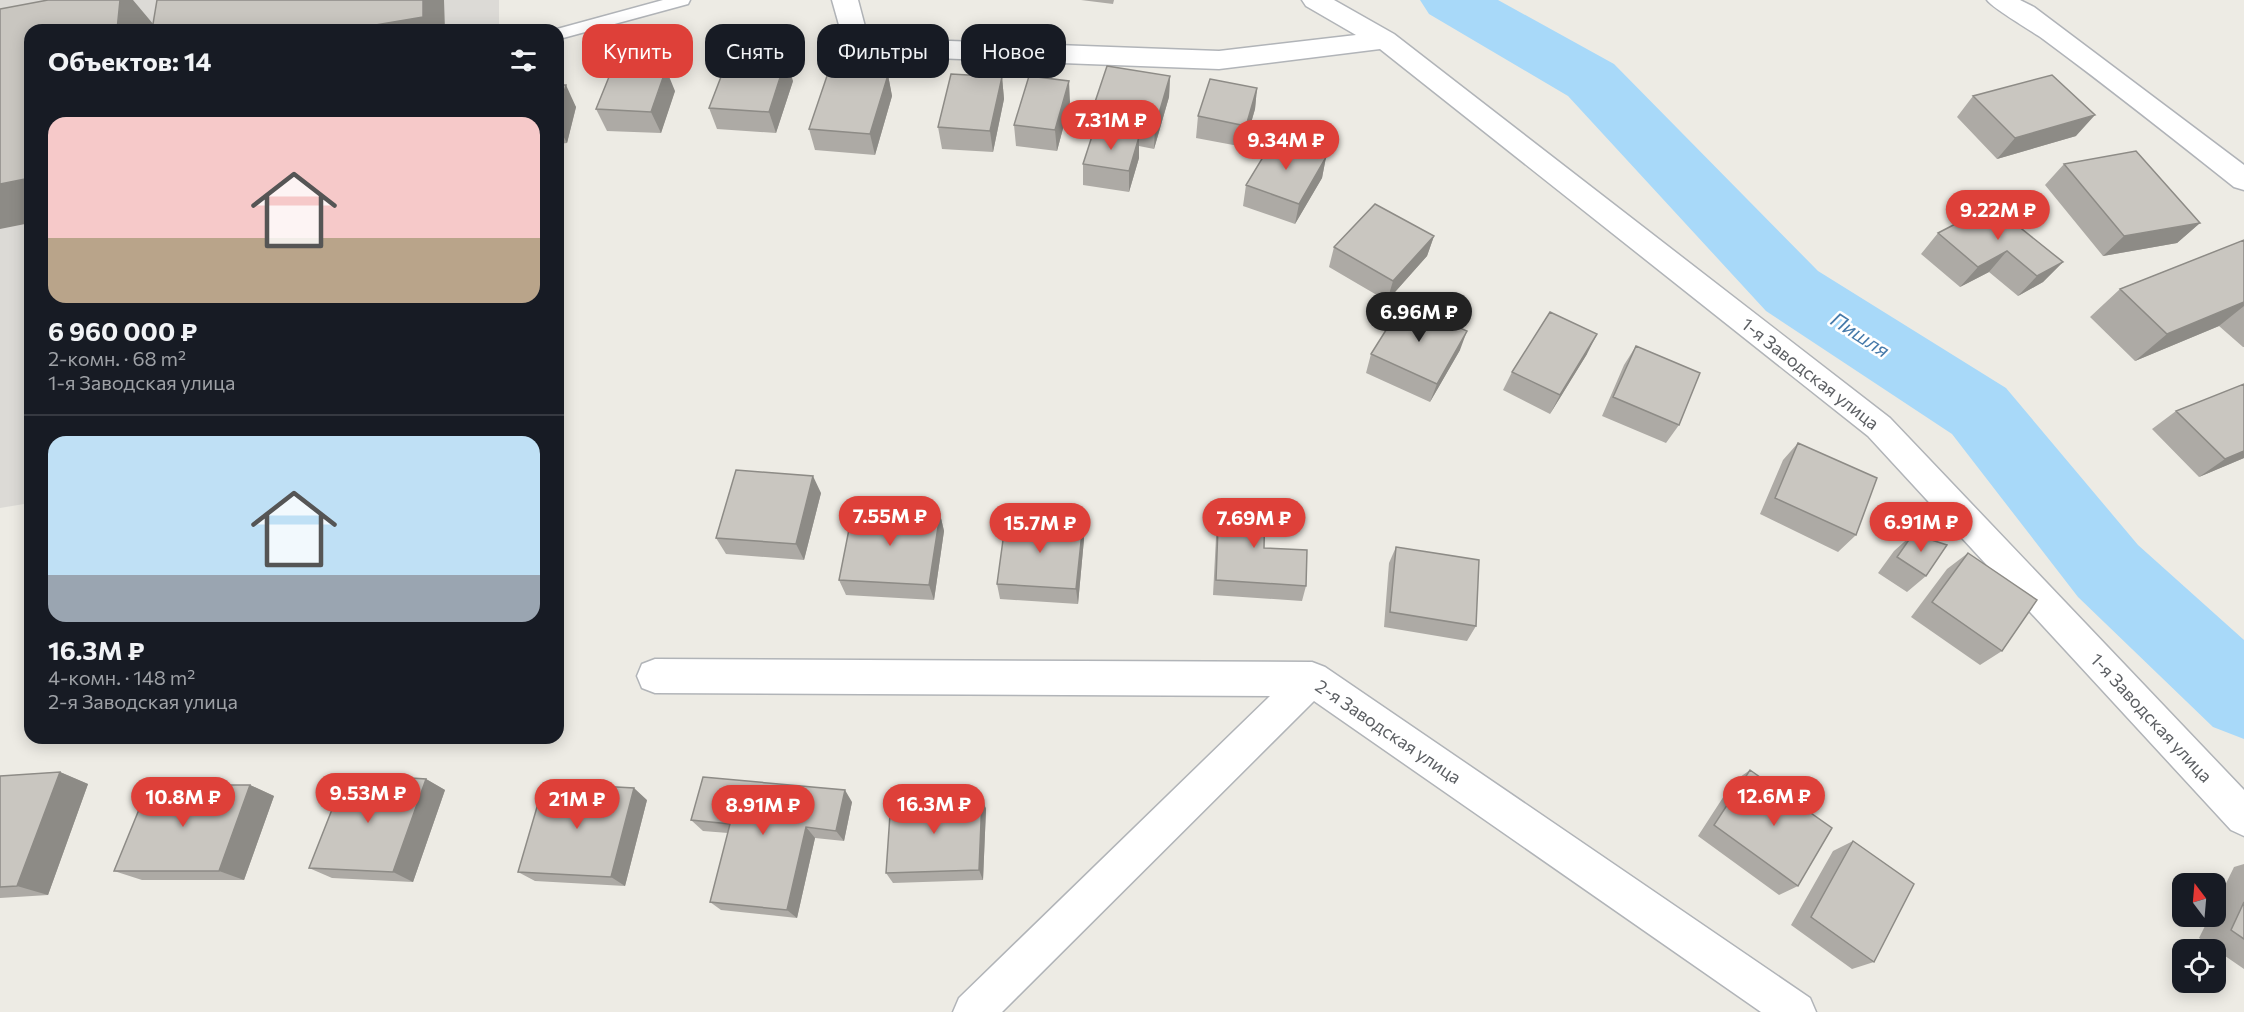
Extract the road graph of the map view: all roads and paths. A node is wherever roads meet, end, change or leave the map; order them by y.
1 (682, 0) edge
2 (845, 0) edge
3 (1315, 0) edge
4 (2000, 0) edge
5 (564, 33) edge
6 (1385, 39) junction
7 (2244, 180) edge
8 (655, 676) dead end
9 (1312, 679) junction
10 (2244, 817) edge
11 (973, 1012) edge
12 (1796, 1012) edge

1 - 5 lane
2 - 6 street
3 - 6 street, 1-я Заводская улица
4 - 7 street
6 - 10 street, 1-я Заводская улица
8 - 9 street
9 - 11 street, 2-я Заводская улица
9 - 12 street, 2-я Заводская улица

